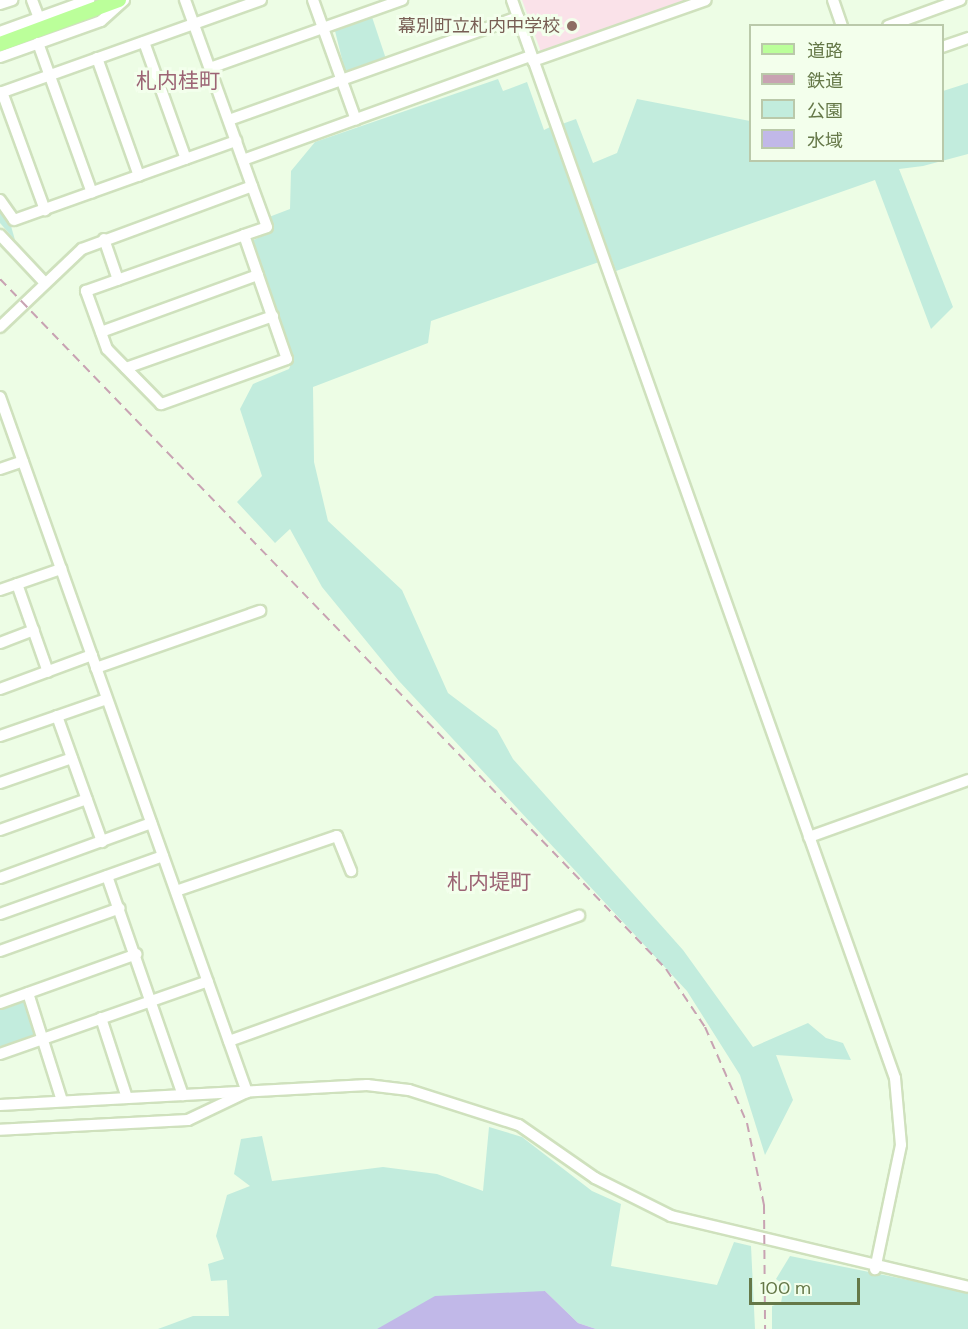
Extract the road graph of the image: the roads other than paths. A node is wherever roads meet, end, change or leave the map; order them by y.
1 (12, 0) edge
2 (32, 0) edge
3 (89, 0) edge
4 (185, 0) edge
5 (261, 0) edge
6 (313, 0) edge
7 (402, 0) edge
8 (512, 0) edge
9 (706, 0) edge
10 (960, 0) edge
11 (115, 1) edge
12 (837, 1) edge
13 (0, 4) edge
14 (518, 17) junction
15 (39, 18) junction
16 (194, 24) junction
17 (842, 24) edge
18 (894, 24) edge
19 (324, 28) junction
20 (0, 32) edge
21 (968, 38) edge
22 (144, 42) junction
23 (0, 44) edge
24 (38, 44) junction
25 (944, 46) edge
26 (0, 57) edge
27 (97, 58) junction
28 (532, 58) junction
29 (210, 68) junction
30 (49, 75) junction
31 (342, 80) junction
32 (1, 93) edge
33 (229, 120) junction
34 (356, 120) junction
35 (236, 141) junction
36 (186, 159) junction
37 (243, 160) junction
38 (139, 176) junction
39 (252, 186) junction
40 (92, 194) junction
41 (0, 200) edge
42 (45, 210) junction
43 (0, 235) edge
44 (244, 235) junction
45 (104, 239) junction
46 (258, 275) junction
47 (118, 280) junction
48 (45, 283) junction
49 (273, 316) junction
50 (0, 327) edge
51 (101, 332) junction
52 (126, 369) junction
53 (0, 397) edge
54 (22, 461) junction
55 (0, 469) edge
56 (61, 569) junction
57 (17, 584) junction
58 (0, 590) edge
59 (260, 611) dead end
60 (34, 630) junction
61 (0, 643) edge
62 (92, 656) junction
63 (96, 668) junction
64 (48, 672) junction
65 (0, 689) edge
66 (107, 699) junction
67 (57, 716) junction
68 (0, 736) edge
69 (72, 758) junction
70 (968, 780) edge
71 (0, 783) edge
72 (87, 799) junction
73 (151, 823) junction
74 (0, 830) edge
75 (809, 837) junction
76 (102, 842) junction
77 (163, 856) junction
78 (351, 871) dead end
79 (108, 876) junction
80 (0, 878) edge
81 (176, 891) junction
82 (120, 908) junction
83 (1, 911) edge
84 (579, 916) dead end
85 (0, 951) edge
86 (136, 954) junction
87 (208, 981) junction
88 (28, 993) junction
89 (1, 1001) edge
90 (152, 1001) junction
91 (101, 1018) junction
92 (44, 1039) junction
93 (229, 1041) junction
94 (0, 1054) edge
95 (248, 1092) junction
96 (183, 1095) junction
97 (127, 1098) junction
98 (62, 1101) junction
99 (0, 1105) edge
100 (0, 1130) edge
101 (875, 1269) junction
102 (968, 1287) edge

1 - 13 street
2 - 15 street
3 - 15 street
4 - 16 street
5 - 16 street
6 - 19 street
7 - 19 street
8 - 14 street
9 - 28 street
10 - 18 street
11 - 23 main road
11 - 24 street
12 - 17 street
14 - 28 street
14 - 31 street
15 - 20 street
16 - 22 street
16 - 29 street
19 - 29 street
19 - 31 street
21 - 25 street
22 - 27 street
22 - 36 street
24 - 26 street
24 - 30 street
27 - 30 street
27 - 38 street
28 - 34 street
28 - 75 street
29 - 33 street
30 - 32 street
30 - 40 street
31 - 33 street
31 - 34 street
32 - 42 street
33 - 35 street
34 - 37 street
35 - 36 street
35 - 37 street
36 - 38 street
37 - 39 street
38 - 40 street
39 - 44 street
39 - 45 street
40 - 42 street
41 - 42 street
43 - 48 street
44 - 46 street
44 - 47 street
45 - 47 street
45 - 48 street
46 - 49 street
46 - 51 street
47 - 51 street
48 - 50 street
49 - 52 street
49 - 52 street
51 - 52 street
53 - 54 street
54 - 55 street
54 - 56 street
56 - 57 street
56 - 62 street
57 - 58 street
57 - 60 street
59 - 63 street
60 - 61 street
60 - 64 street
62 - 63 street
62 - 64 street
63 - 66 street
64 - 65 street
66 - 67 street
66 - 73 street
67 - 68 street
67 - 69 street
69 - 71 street
69 - 72 street
70 - 75 street
72 - 74 street
72 - 76 street
73 - 76 street
73 - 77 street
75 - 101 street
76 - 80 street
77 - 79 street
77 - 81 street
78 - 81 street
79 - 82 street
79 - 83 street
81 - 87 street
82 - 85 street
82 - 86 street
84 - 93 street
86 - 88 street
86 - 90 street
87 - 90 street
87 - 93 street
88 - 89 street
88 - 92 street
90 - 91 street
90 - 96 street
91 - 92 street
91 - 97 street
92 - 94 street
92 - 98 street
93 - 95 street
95 - 96 street
95 - 100 street
95 - 101 street
96 - 97 street
97 - 98 street
98 - 99 street
101 - 102 street

